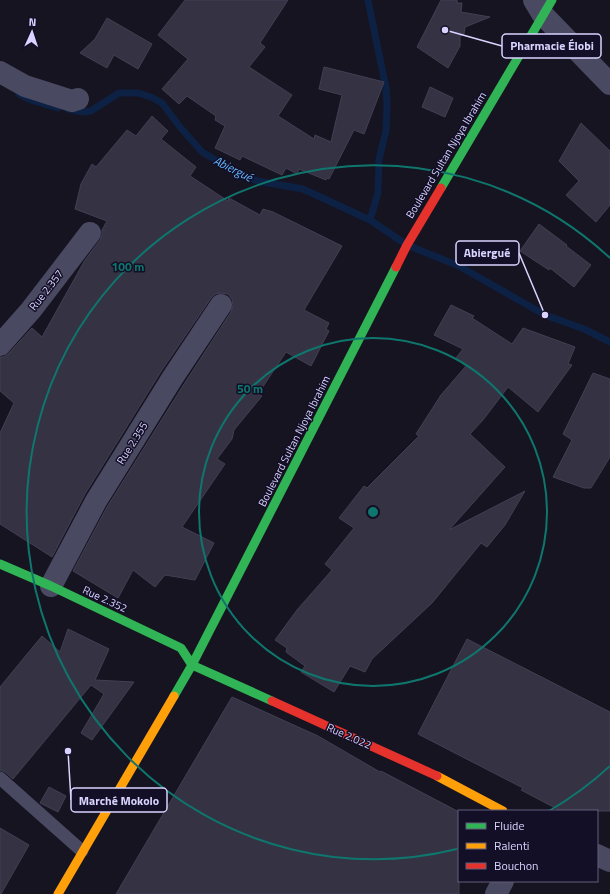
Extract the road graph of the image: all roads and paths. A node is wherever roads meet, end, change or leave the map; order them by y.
1 (543, 5) edge
2 (0, 72) edge
3 (610, 84) edge
4 (78, 99) dead end
5 (90, 234) dead end
6 (221, 305) dead end
7 (0, 345) edge
8 (0, 564) edge
9 (51, 586) junction
10 (192, 665) junction
11 (0, 778) edge
12 (501, 810) edge
13 (82, 850) junction
14 (598, 855) edge
15 (610, 861) edge
16 (502, 882) edge
17 (58, 894) edge
18 (496, 894) edge

1 - 3 street
1 - 10 street, Boulevard Sultan Njoya Ibrahim
2 - 4 street
5 - 7 street, Rue 2.357
6 - 9 street, Rue 2.355
8 - 9 street, Rue 2.352
9 - 10 street, Rue 2.352
10 - 12 street, Rue 2.022
10 - 13 street, Boulevard Sultan Njoya Ibrahim
11 - 13 lane
13 - 17 street, Boulevard Sultan Njoya Ibrahim
14 - 15 street
16 - 18 street

